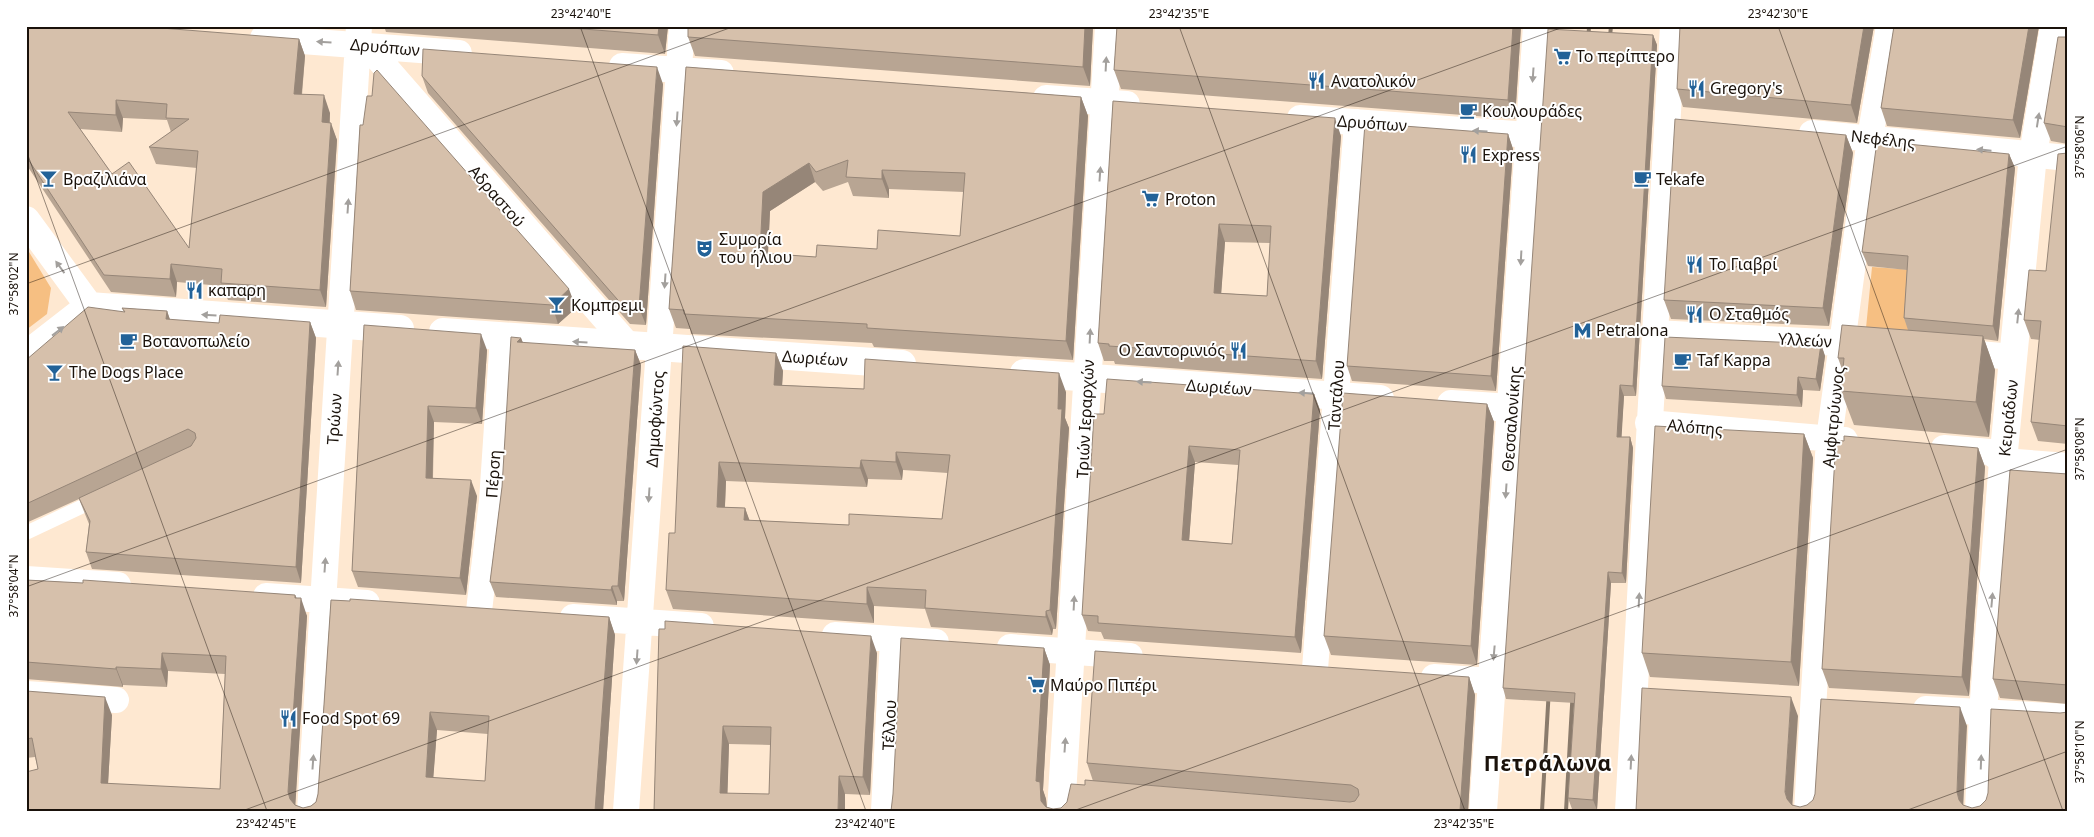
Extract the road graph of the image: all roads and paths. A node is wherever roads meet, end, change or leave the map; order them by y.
1 (682, 26) edge
2 (1109, 26) edge
3 (1536, 26) edge
4 (1673, 26) edge
5 (1889, 26) edge
6 (2054, 26) edge
7 (238, 36) edge
8 (361, 39) edge
9 (484, 55) edge
10 (602, 64) edge
11 (680, 70) junction
12 (749, 75) edge
13 (1025, 96) edge
14 (1104, 102) junction
15 (1153, 106) edge
16 (1279, 116) edge
17 (1357, 122) junction
18 (1783, 130) edge
19 (1529, 135) junction
20 (1870, 138) junction
21 (2032, 154) junction
22 (2068, 158) edge
23 (26, 220) edge
24 (89, 306) junction
25 (340, 325) junction
26 (1656, 333) junction
27 (503, 336) junction
28 (1842, 342) junction
29 (628, 345) junction
30 (1880, 345) edge
31 (660, 347) junction
32 (1928, 349) edge
33 (26, 356) edge
34 (2014, 357) junction
35 (929, 366) edge
36 (998, 371) edge
37 (1088, 378) junction
38 (1336, 395) junction
39 (1512, 408) junction
40 (1648, 423) junction
41 (1829, 439) junction
42 (1867, 442) edge
43 (1924, 447) edge
44 (2004, 461) junction
45 (2068, 466) edge
46 (114, 492) edge
47 (26, 533) edge
48 (26, 579) edge
49 (145, 587) edge
50 (244, 594) edge
51 (323, 600) junction
52 (391, 604) edge
53 (479, 610) edge
54 (548, 615) edge
55 (640, 622) junction
56 (728, 628) edge
57 (815, 634) edge
58 (894, 639) junction
59 (961, 644) edge
60 (990, 646) edge
61 (1071, 652) junction
62 (1150, 657) edge
63 (1286, 667) edge
64 (1410, 675) edge
65 (1492, 681) junction
66 (26, 694) edge
67 (116, 700) dead end
68 (1803, 701) junction
69 (1842, 703) edge
70 (1898, 707) edge
71 (1983, 712) junction
72 (2068, 717) edge
73 (1066, 795) edge
74 (310, 811) edge
75 (626, 811) edge
76 (884, 811) edge
77 (1483, 811) edge
78 (1628, 811) edge
79 (1807, 811) edge
80 (1979, 811) edge

1 - 11 street, Δημοφώντος
14 -> 2 street, Τριών Ιεραρχών
3 -> 19 street, Θεσσαλονίκης
4 - 26 street
5 - 20 street, Αμφιτρύωνος
21 -> 6 street, Κειριάδων
8 -> 7 street, Δρυόπων
8 - 9 street, Δρυόπων
25 -> 8 street, Τρώων
8 - 29 street, Αδραστού
10 - 11 street
11 - 12 street
11 -> 31 street, Δημοφώντος
13 - 14 street
14 - 15 street
37 -> 14 street, Τριών Ιεραρχών
16 - 17 street, Δρυόπων
19 -> 17 street, Δρυόπων
17 - 38 street, Ταντάλου
18 - 20 street, Νεφέλης
19 -> 39 street, Θεσσαλονίκης
21 -> 20 street, Νεφέλης
20 - 28 street, Αμφιτρύωνος
21 - 22 street, Νεφέλης
34 -> 21 street, Κειριάδων
24 -> 23 street
25 -> 24 street, Δωριέων
33 -> 24 street
25 - 27 street, Δωριέων
51 -> 25 street, Τρώων
26 - 28 street, Υλλεών
26 - 40 street
29 -> 27 street, Δωριέων
27 - 53 street, Πέρση
28 - 30 street, Υλλεών
28 - 41 street, Αμφιτρύωνος
29 - 31 street, Δωριέων
31 - 35 street, Δωριέων
31 -> 55 street, Δημοφώντος
32 - 34 street
34 - 44 street, Κειριάδων
36 - 37 street, Δωριέων
38 -> 37 street, Δωριέων
61 -> 37 street, Τριών Ιεραρχών
38 - 39 street, Δωριέων
38 - 63 street, Ταντάλου
39 -> 65 street, Θεσσαλονίκης
40 - 41 street, Αλόπης
78 -> 40 street
41 - 42 street, Αλόπης
41 - 68 street, Αμφιτρύωνος
43 - 44 street
44 - 45 street
71 -> 44 street, Κειριάδων
46 - 47 lane
48 - 49 street
50 - 51 street
51 - 52 street
74 -> 51 street, Τρώων
54 - 55 street
55 - 56 street
55 -> 75 street, Δημοφώντος
57 - 58 street
58 - 59 street
58 - 76 street, Τέλλου
60 - 61 street
61 - 62 street
73 -> 61 street, Τριών Ιεραρχών
64 - 65 street
65 - 77 street, Θεσσαλονίκης
66 - 67 street
68 - 69 street
68 - 79 street, Αμφιτρύωνος
70 - 71 street
71 - 72 street
80 -> 71 street, Κειριάδων

